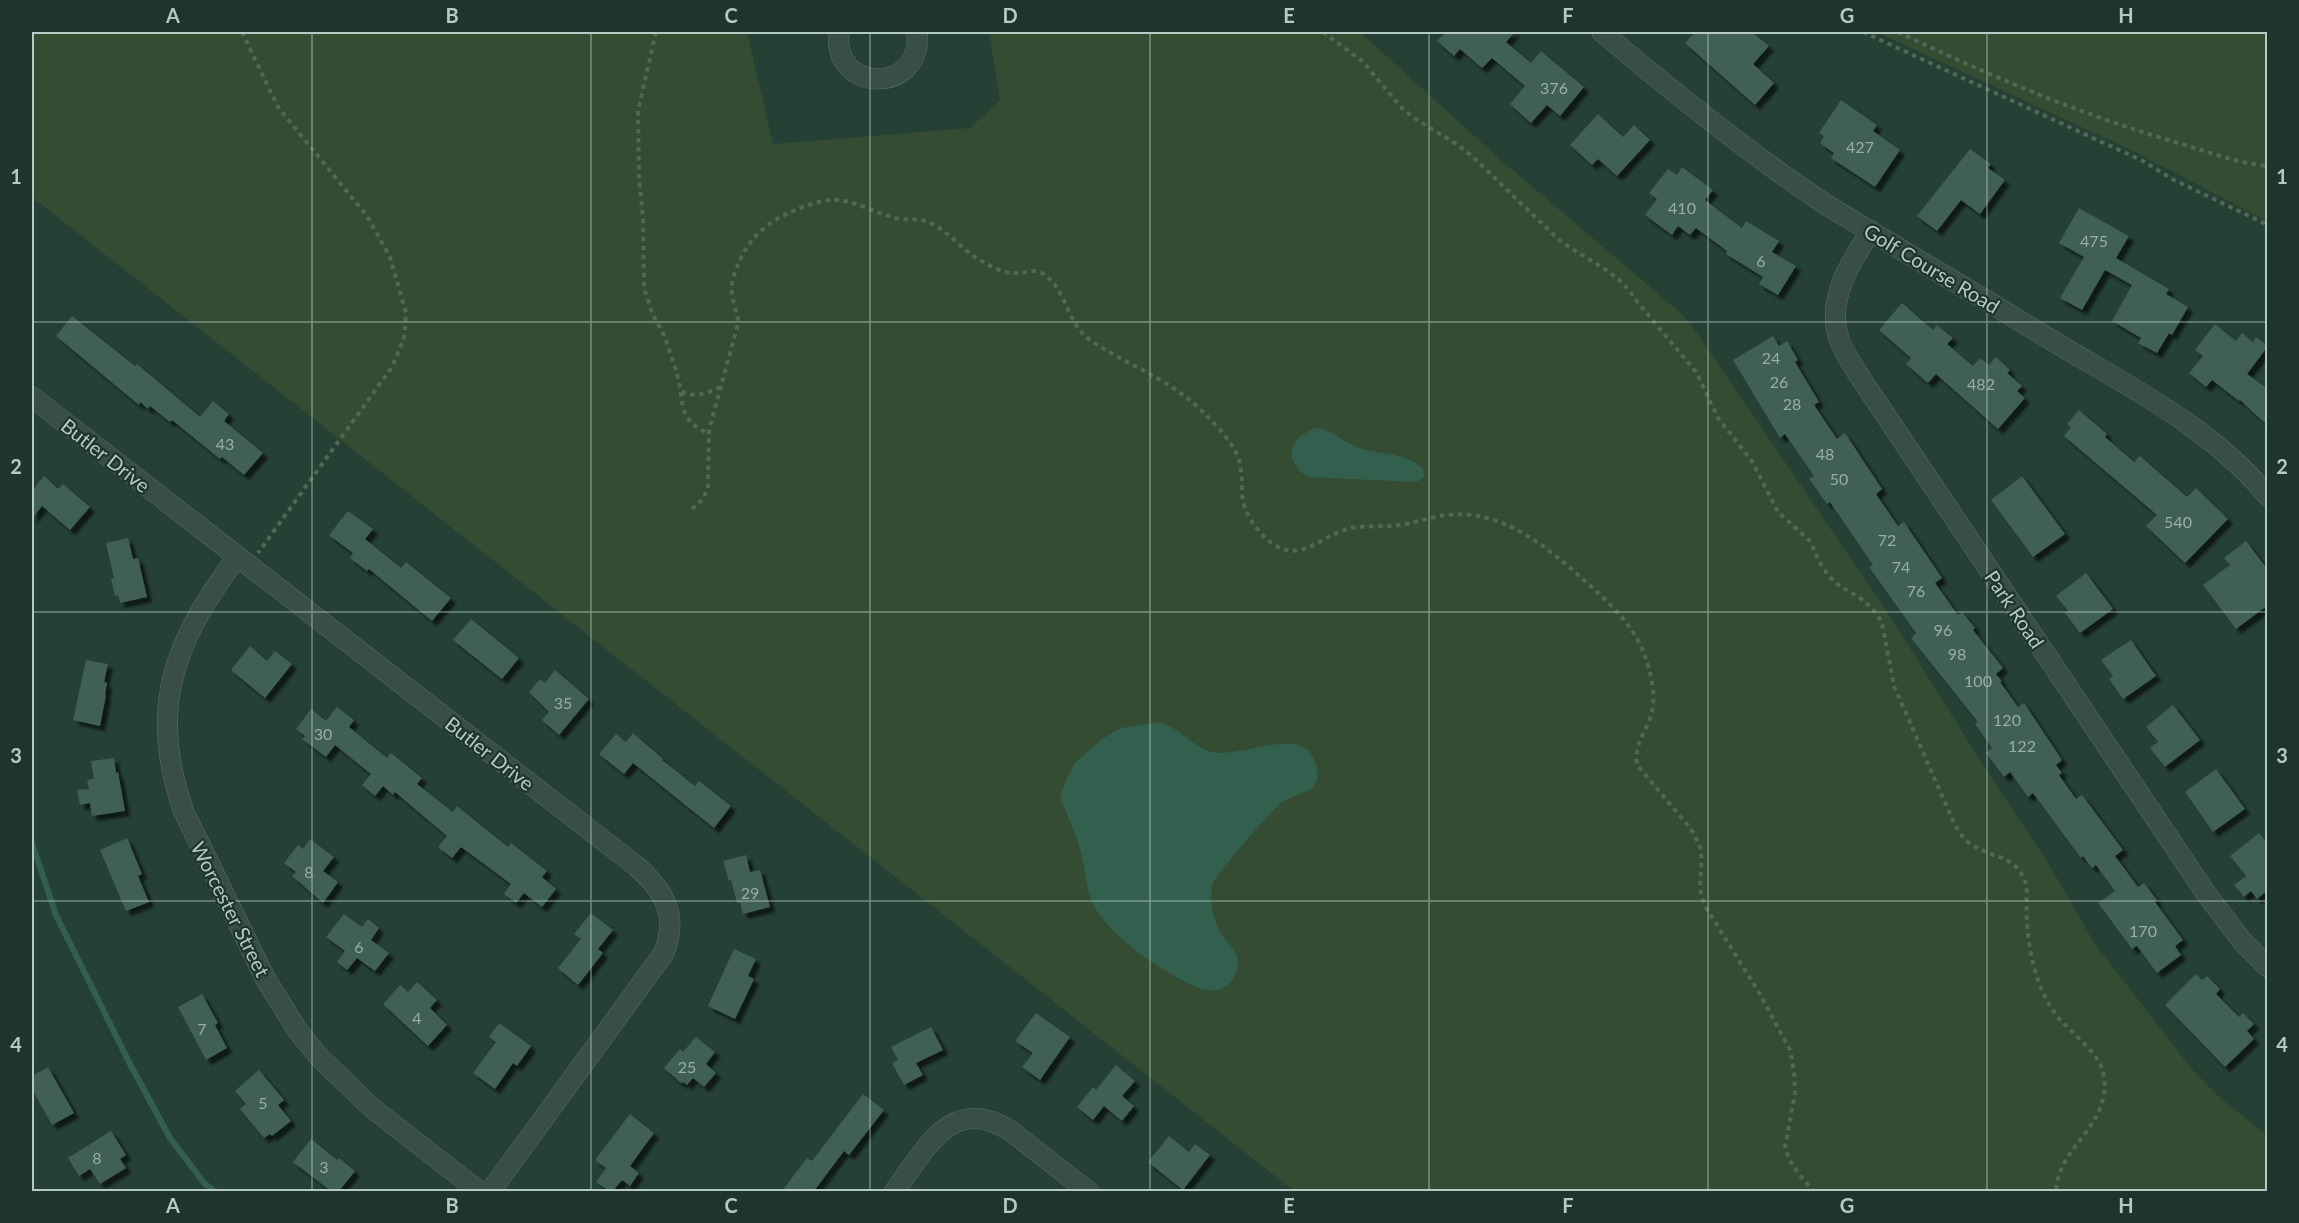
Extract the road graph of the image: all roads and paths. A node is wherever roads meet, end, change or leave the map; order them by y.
1 (242, 32) edge
2 (656, 32) edge
3 (839, 32) edge
4 (917, 32) edge
5 (1323, 32) edge
6 (1602, 32) edge
7 (1863, 32) edge
8 (1898, 32) edge
9 (2268, 166) edge
10 (2268, 225) edge
11 (1871, 231) junction
12 (720, 387) junction
13 (681, 391) junction
14 (32, 397) edge
15 (708, 433) junction
16 (2268, 496) edge
17 (693, 509) dead end
18 (258, 553) dead end
19 (237, 557) junction
20 (2268, 967) edge
21 (480, 1191) edge
22 (490, 1191) edge
23 (894, 1191) edge
24 (1089, 1191) edge
25 (1814, 1191) edge
26 (2056, 1191) edge

1 - 18 path
2 - 13 path
3 - 4 street
5 - 26 path
6 - 11 street, Golf Course Road
7 - 10 path
8 - 9 path
11 - 16 street, Golf Course Road
11 - 20 street, Park Road
12 - 13 path
12 - 15 path
12 - 25 path
13 - 15 path
14 - 19 street, Butler Drive
15 - 17 path
19 - 21 street, Worcester Street
19 - 22 street, Butler Drive
23 - 24 street

